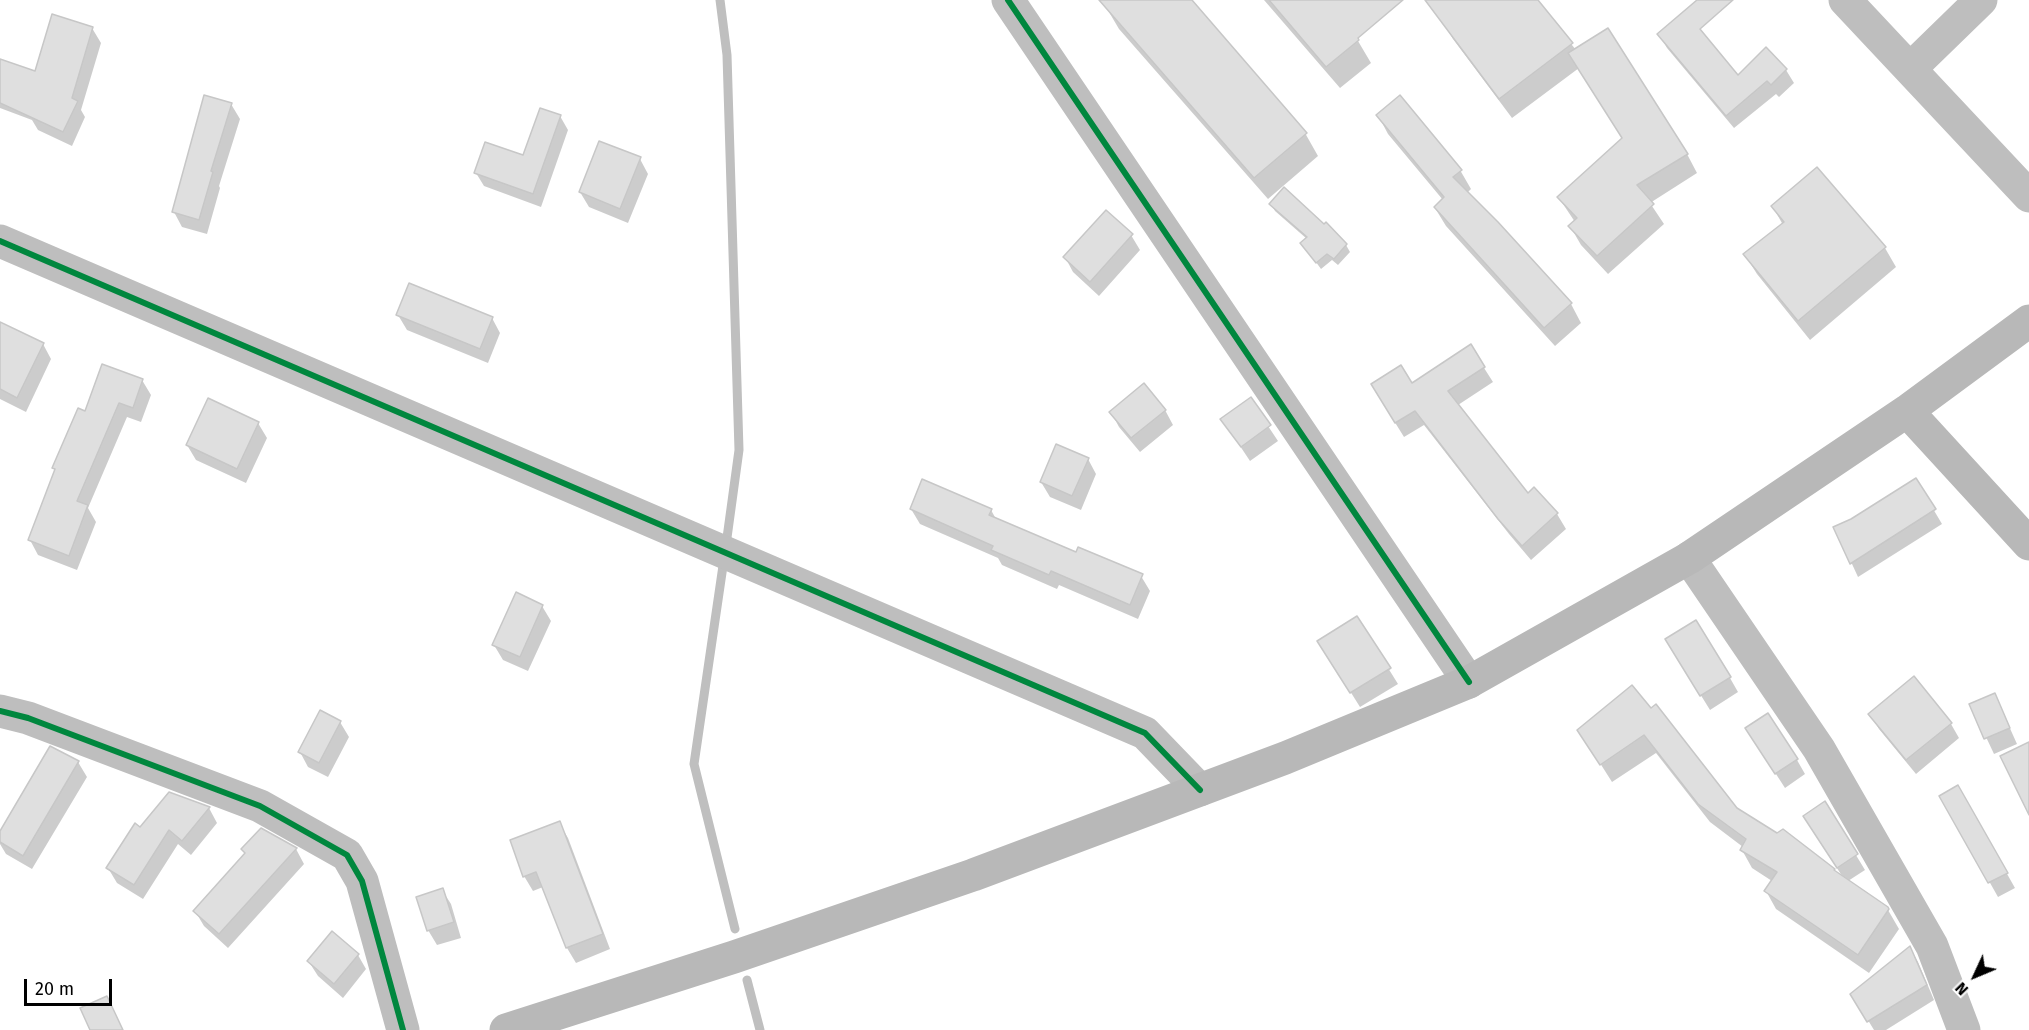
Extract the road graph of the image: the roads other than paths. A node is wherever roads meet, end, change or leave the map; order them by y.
1 (1008, 0) edge
2 (1845, 0) edge
3 (1981, 0) edge
4 (1910, 69) junction
5 (2029, 196) edge
6 (0, 241) edge
7 (2029, 321) edge
8 (1907, 411) junction
9 (2029, 544) edge
10 (1689, 558) junction
11 (1469, 682) junction
12 (0, 711) edge
13 (1200, 790) junction
14 (403, 1030) edge
15 (506, 1030) edge
16 (1964, 1030) edge

1 - 11 street
2 - 4 street
3 - 4 street
4 - 5 street
6 - 13 street
7 - 8 main road
8 - 9 main road
8 - 10 main road
10 - 11 main road
10 - 16 street
11 - 13 main road
12 - 14 street
13 - 15 main road

